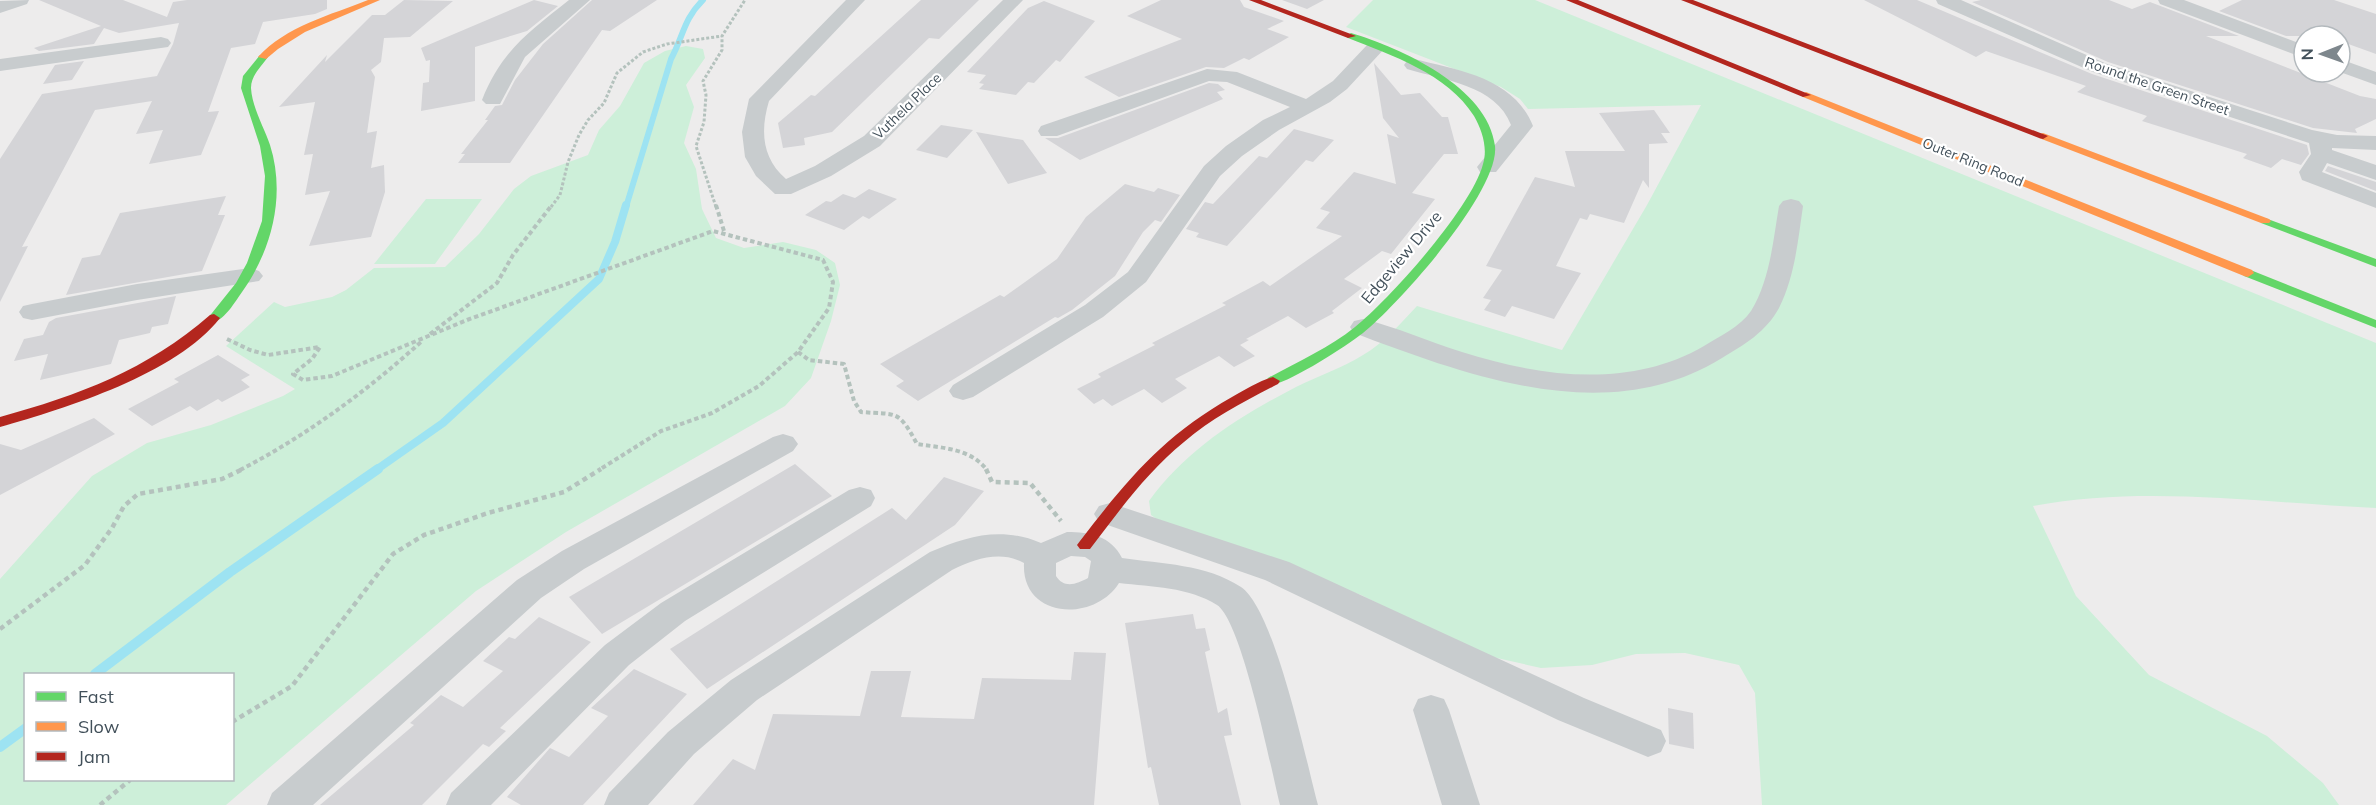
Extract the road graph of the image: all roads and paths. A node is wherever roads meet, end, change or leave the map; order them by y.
1 (20, 0) edge
2 (376, 0) edge
3 (581, 0) edge
4 (745, 0) edge
5 (856, 0) edge
6 (1014, 0) edge
7 (1254, 0) edge
8 (1570, 0) edge
9 (1684, 0) edge
10 (1945, 0) edge
11 (2167, 0) edge
12 (0, 7) edge
13 (722, 36) junction
14 (161, 43) dead end
15 (2292, 47) edge
16 (1375, 48) junction
17 (1412, 64) junction
18 (0, 65) edge
19 (2352, 70) edge
20 (2376, 80) edge
21 (493, 100) dead end
22 (1306, 106) junction
23 (1049, 131) dead end
24 (2376, 142) edge
25 (2320, 147) junction
26 (1488, 167) junction
27 (2376, 173) edge
28 (2376, 201) edge
29 (1791, 206) dead end
30 (724, 231) junction
31 (2376, 263) edge
32 (250, 276) junction
33 (32, 312) dead end
34 (2376, 324) edge
35 (1363, 327) junction
36 (204, 328) junction
37 (425, 338) junction
38 (798, 352) junction
39 (963, 391) dead end
40 (0, 422) edge
41 (783, 444) dead end
42 (860, 498) dead end
43 (1110, 514) junction
44 (1064, 548) junction
45 (1108, 569) junction
46 (0, 629) edge
47 (1431, 710) dead end
48 (234, 721) edge
49 (1648, 741) dead end
50 (129, 781) edge
51 (100, 805) edge
52 (286, 805) edge
53 (465, 805) edge
54 (623, 805) edge
55 (1299, 805) edge
56 (1461, 805) edge

1 - 12 street
2 - 32 main road
3 - 21 street
4 - 13 path
5 - 6 street, Vuthela Place
7 - 16 main road
8 - 34 main road, Outer Ring Road
9 - 31 main road
10 - 25 street, Round the Green Street
11 - 15 street
13 - 30 path
13 - 37 path
14 - 18 street
16 - 17 main road
16 - 22 street
17 - 26 main road
17 - 26 street
19 - 20 street
22 - 23 street
22 - 39 street
24 - 25 street, Round the Green Street
25 - 27 street
25 - 28 street
26 - 35 main road, Edgeview Drive
29 - 35 street
30 - 37 path
30 - 38 path
32 - 33 street
32 - 36 main road
35 - 43 main road, Edgeview Drive
36 - 37 path
36 - 40 main road
37 - 46 path
38 - 44 path
38 - 48 path
41 - 52 street
42 - 53 street
43 - 44 main road, Edgeview Drive
43 - 49 street
44 - 45 street
44 - 45 street
44 - 54 street
45 - 55 street
47 - 56 street
50 - 51 path

